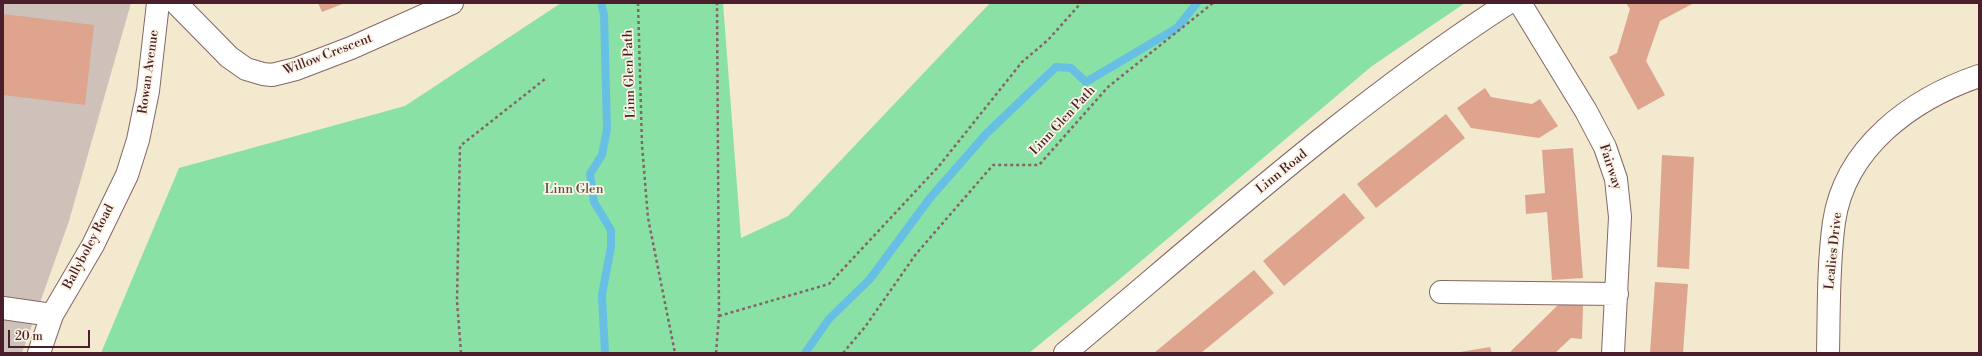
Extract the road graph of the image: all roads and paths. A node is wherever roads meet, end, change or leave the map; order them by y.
1 (158, 3) edge
2 (176, 3) edge
3 (452, 3) edge
4 (638, 3) edge
5 (717, 3) edge
6 (1081, 3) edge
7 (1214, 3) edge
8 (1508, 3) edge
9 (1520, 3) edge
10 (1979, 76) edge
11 (545, 79) dead end
12 (138, 140) joint
13 (1441, 292) dead end
14 (1617, 294) junction
15 (3, 308) edge
16 (52, 315) junction
17 (719, 316) junction
18 (39, 353) edge
19 (461, 353) edge
20 (675, 353) edge
21 (716, 353) edge
22 (843, 353) edge
23 (1065, 353) edge
24 (1613, 353) edge
25 (1828, 353) edge

1 - 12 street, Rowan Avenue
2 - 3 street, Willow Crescent
4 - 20 path, Linn Glen Path
5 - 17 path
6 - 17 path
7 - 22 path, Linn Glen Path
8 - 23 street, Linn Road
9 - 14 street, Fairway
10 - 25 street, Lealies Drive
11 - 19 path
12 - 16 street, Ballyboley Road
13 - 14 street
14 - 24 street, Fairway
15 - 16 street
16 - 18 street, Ballyboley Road
17 - 21 path

